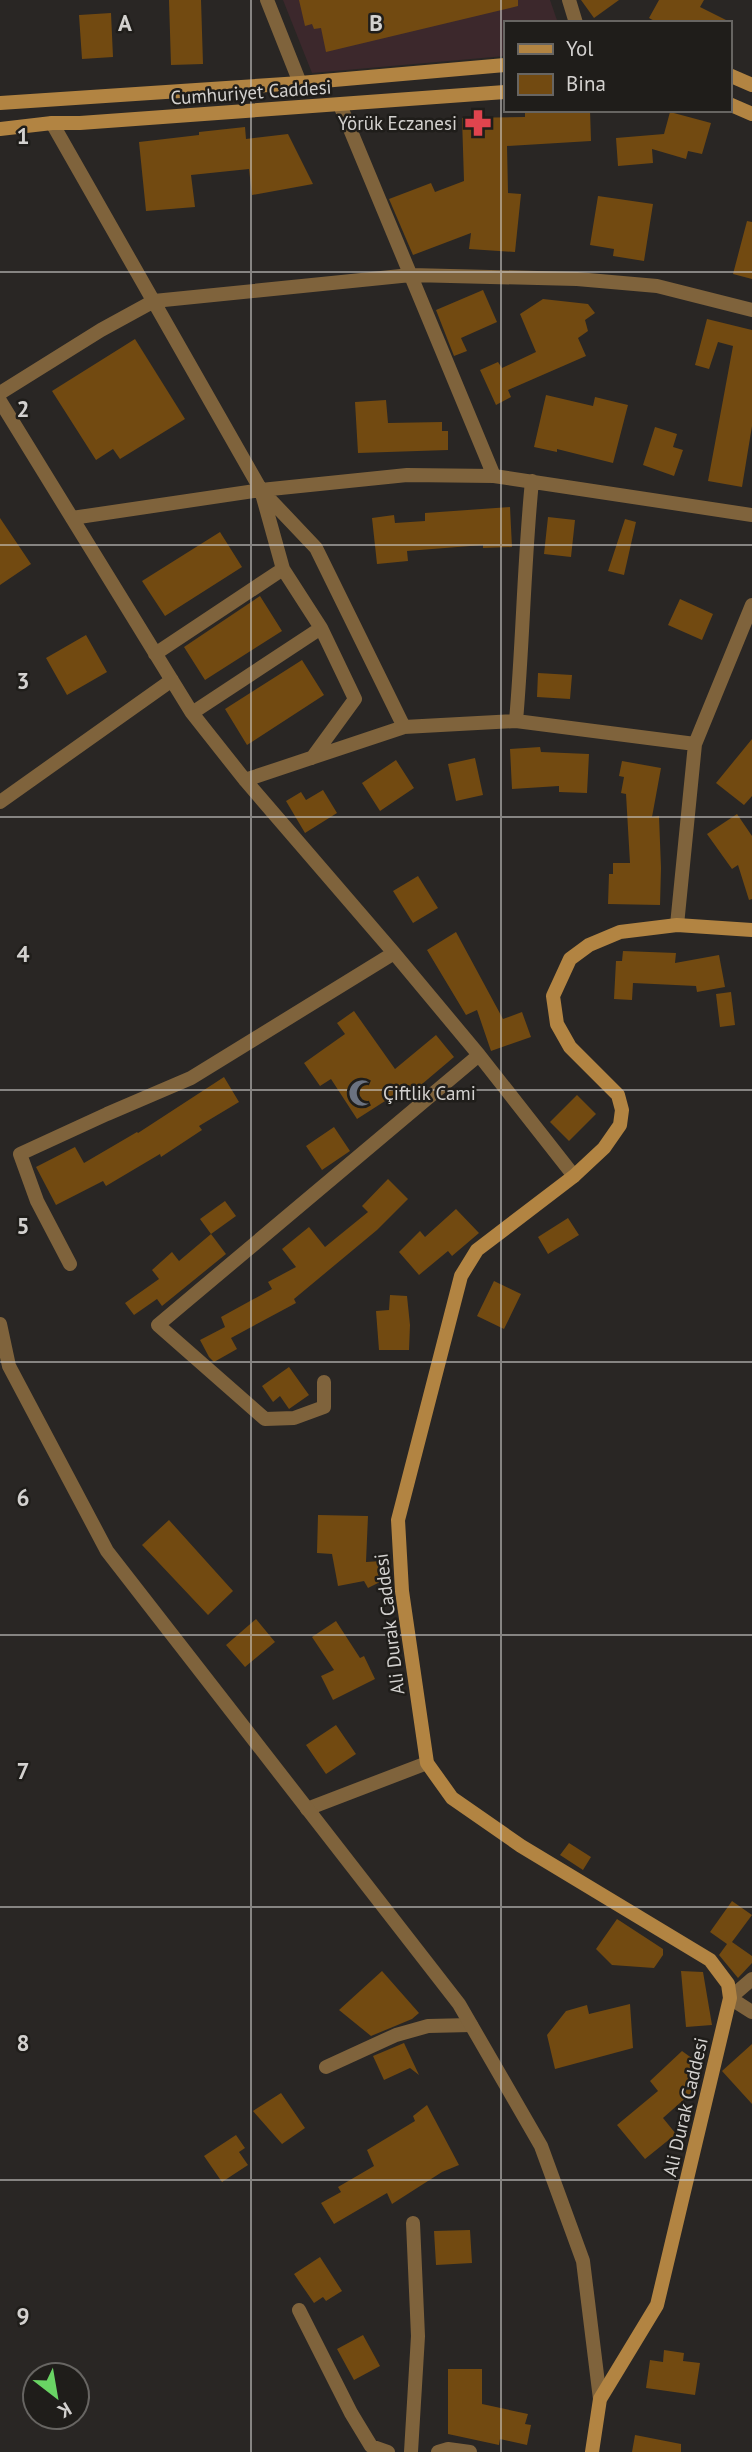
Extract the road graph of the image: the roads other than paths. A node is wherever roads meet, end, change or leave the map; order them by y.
1 (267, 0) edge
2 (569, 0) edge
3 (575, 21) edge
4 (504, 65) edge
5 (731, 76) edge
6 (300, 83) junction
7 (752, 85) edge
8 (504, 92) edge
9 (0, 103) edge
10 (341, 105) junction
11 (731, 105) edge
12 (752, 114) edge
13 (52, 123) junction
14 (0, 129) edge
15 (411, 275) junction
16 (154, 301) junction
17 (752, 310) edge
18 (0, 393) edge
19 (0, 401) edge
20 (494, 476) junction
21 (533, 481) junction
22 (261, 490) junction
23 (752, 515) edge
24 (72, 518) junction
25 (283, 569) junction
26 (752, 604) edge
27 (321, 628) junction
28 (155, 654) junction
29 (172, 680) junction
30 (192, 713) junction
31 (516, 721) junction
32 (404, 727) junction
33 (695, 744) junction
34 (312, 758) junction
35 (245, 780) junction
36 (0, 802) edge
37 (677, 925) junction
38 (752, 930) edge
39 (394, 953) junction
40 (479, 1055) junction
41 (574, 1176) junction
42 (70, 1265) dead end
43 (0, 1324) edge
44 (324, 1381) dead end
45 (427, 1763) junction
46 (307, 1809) junction
47 (752, 1979) edge
48 (730, 1998) junction
49 (752, 2012) edge
50 (471, 2025) junction
51 (326, 2067) dead end
52 (412, 2222) dead end
53 (299, 2310) dead end
54 (600, 2399) junction
55 (388, 2452) edge
56 (411, 2452) edge
57 (438, 2452) edge
58 (470, 2452) edge
59 (592, 2452) edge

1 - 6 street
2 - 3 street
4 - 6 main road, Cumhuriyet Caddesi
5 - 7 main road
6 - 9 main road, Cumhuriyet Caddesi
8 - 10 main road, Cumhuriyet Caddesi
10 - 13 main road, Cumhuriyet Caddesi
10 - 15 street
11 - 12 main road
13 - 14 main road, Cumhuriyet Caddesi
13 - 16 street
15 - 16 street
15 - 17 street
15 - 20 street
16 - 18 street
16 - 22 street
19 - 24 street
20 - 21 street
20 - 22 street
21 - 23 street
21 - 31 street
22 - 24 street
22 - 25 street
22 - 32 street
24 - 28 street
25 - 27 street
25 - 28 street
26 - 33 street
27 - 30 street
27 - 34 street
28 - 29 street
29 - 30 street
29 - 36 street
30 - 35 street
31 - 32 street
31 - 33 street
32 - 34 street
33 - 37 street
34 - 35 street
35 - 39 street
37 - 38 main road, Ali Durak Caddesi
37 - 41 main road, Ali Durak Caddesi
39 - 40 street
39 - 42 street
40 - 41 street
40 - 44 street
41 - 45 main road, Ali Durak Caddesi
43 - 46 street
45 - 46 street
45 - 48 main road, Ali Durak Caddesi
46 - 50 street
47 - 48 street
48 - 49 street
48 - 54 main road, Ali Durak Caddesi
50 - 51 street
50 - 54 street
52 - 56 street
53 - 55 street
54 - 59 main road
57 - 58 street

